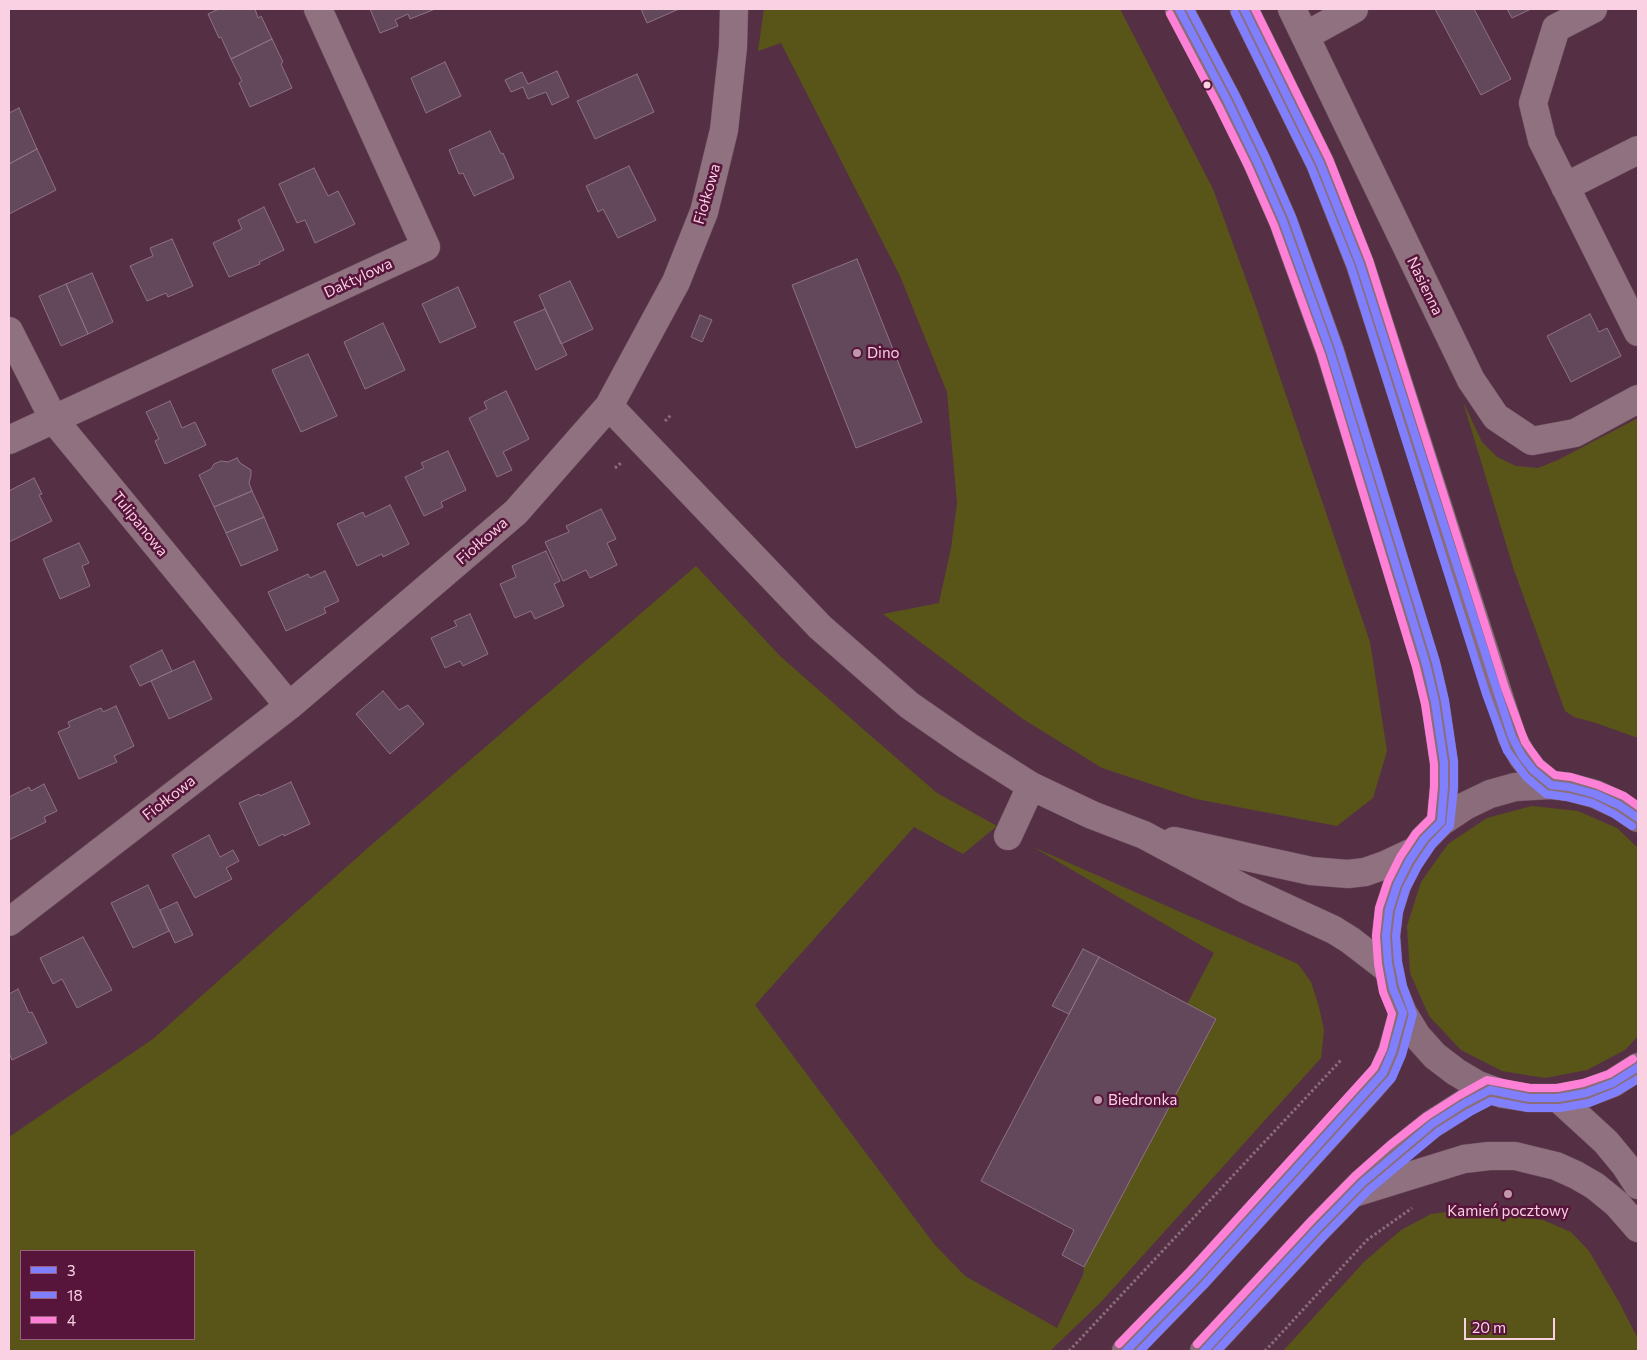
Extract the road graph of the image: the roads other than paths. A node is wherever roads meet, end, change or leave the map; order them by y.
1 (318, 9) edge
2 (734, 9) edge
3 (1179, 9) edge
4 (1244, 9) edge
5 (1292, 9) edge
6 (1354, 9) edge
7 (1593, 9) edge
8 (1305, 36) junction
9 (1638, 150) edge
10 (1565, 187) junction
11 (9, 331) edge
12 (1638, 332) edge
13 (1638, 399) edge
14 (609, 406) junction
15 (54, 420) junction
16 (9, 440) edge
17 (289, 706) junction
18 (1551, 785) junction
19 (1031, 786) junction
20 (1638, 818) edge
21 (1442, 822) junction
22 (1144, 835) junction
23 (1008, 836) dead end
24 (1415, 851) junction
25 (9, 922) edge
26 (1389, 970) junction
27 (1403, 1013) junction
28 (1638, 1067) edge
29 (1490, 1090) junction
30 (1558, 1098) junction
31 (1638, 1185) edge
32 (1351, 1194) junction
33 (1638, 1228) edge
34 (1126, 1351) edge
35 (1204, 1351) edge

1 - 15 street, Daktylowa
2 - 14 street, Fiołkowa
3 - 21 main road
4 - 18 main road
5 - 8 street, Nasienna
6 - 8 street
7 - 10 street
8 - 13 street, Nasienna
9 - 10 street
10 - 12 street
11 - 15 street, Tulipanowa
14 - 17 street, Fiołkowa
14 - 19 street
15 - 16 street
15 - 17 street, Tulipanowa
17 - 25 street, Fiołkowa
18 - 20 main road
18 - 21 main road
19 - 22 street
19 - 23 street
21 - 24 main road
22 - 24 street
22 - 26 street
24 - 26 main road
26 - 27 main road
27 - 29 main road
27 - 34 main road
28 - 30 main road
29 - 30 main road
29 - 32 main road
30 - 31 street
32 - 33 street
32 - 35 main road

